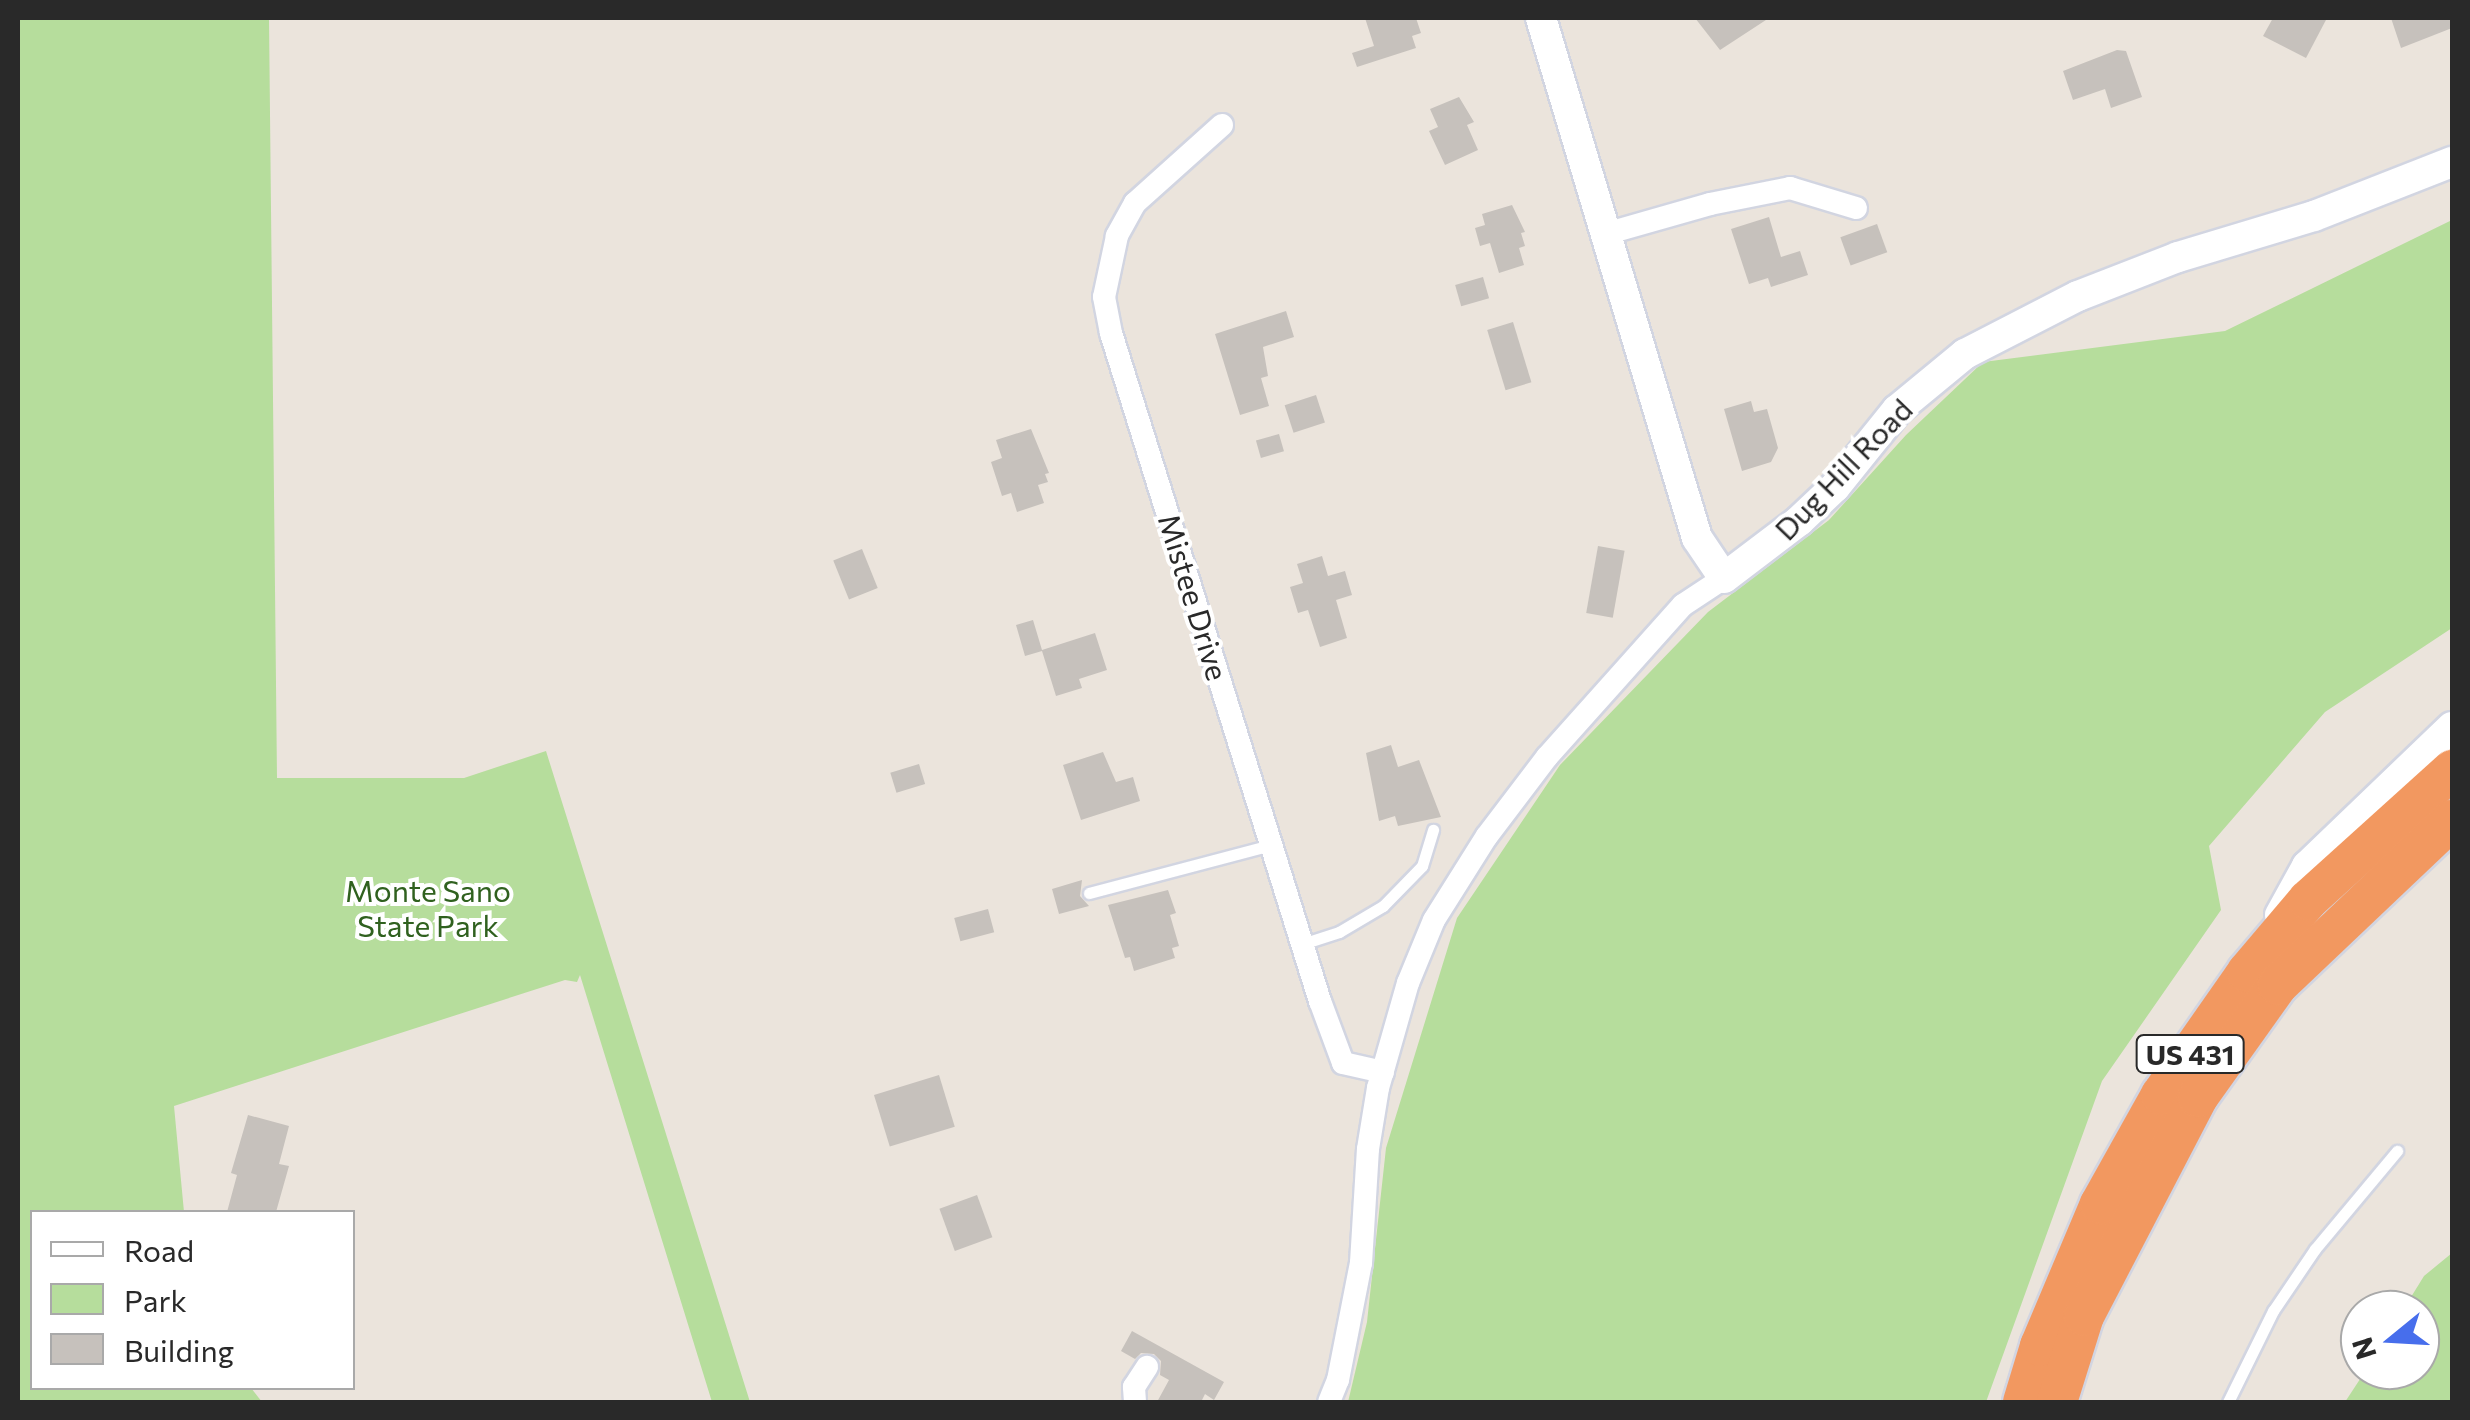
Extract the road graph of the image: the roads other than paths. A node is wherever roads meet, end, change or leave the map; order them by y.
1 (1541, 18) edge
2 (1222, 125) dead end
3 (2452, 162) edge
4 (2452, 176) edge
5 (2352, 200) junction
6 (1856, 208) dead end
7 (1605, 234) junction
8 (1724, 578) junction
9 (2452, 728) edge
10 (2452, 770) edge
11 (2452, 820) edge
12 (1433, 830) dead end
13 (1271, 845) junction
14 (1089, 893) dead end
15 (1302, 944) junction
16 (2247, 972) junction
17 (1383, 1072) junction
18 (2397, 1151) dead end
19 (1147, 1368) dead end
20 (1135, 1402) edge
21 (1329, 1402) edge
22 (2023, 1402) edge
23 (2057, 1402) edge
24 (2228, 1402) edge

1 - 7 street
2 - 13 street, Mistee Drive
3 - 5 street, Dug Hill Road
4 - 5 street
5 - 8 street, Dug Hill Road
6 - 7 street
7 - 8 street
8 - 17 street
9 - 16 street
10 - 16 highway, US 431
11 - 23 highway, US 431
12 - 15 lane
13 - 14 lane
13 - 15 street, Mistee Drive
15 - 17 street, Mistee Drive
16 - 22 highway, US 431
17 - 21 street
18 - 24 lane
19 - 20 street

